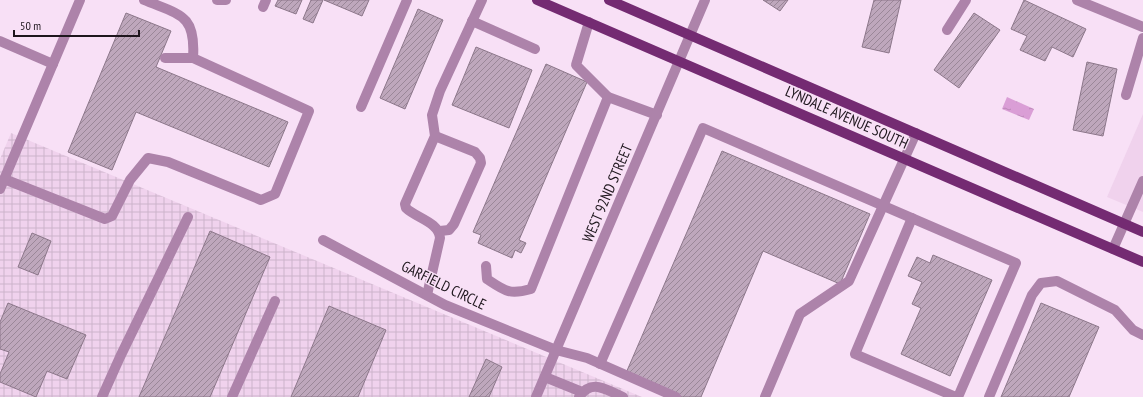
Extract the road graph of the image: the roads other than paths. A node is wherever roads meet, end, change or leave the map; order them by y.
1 (80, 0) edge
2 (144, 0) edge
3 (217, 0) edge
4 (226, 0) edge
5 (406, 0) edge
6 (482, 0) edge
7 (537, 0) edge
8 (609, 0) edge
9 (705, 0) edge
10 (966, 0) edge
11 (1077, 0) edge
12 (1089, 2) edge
13 (472, 21) junction
14 (590, 22) junction
15 (1143, 27) edge
16 (947, 30) dead end
17 (690, 34) junction
18 (1143, 38) edge
19 (0, 41) edge
20 (535, 49) dead end
21 (165, 58) dead end
22 (193, 58) junction
23 (680, 61) junction
24 (53, 64) junction
25 (1126, 95) dead end
26 (608, 97) junction
27 (362, 107) dead end
28 (657, 115) junction
29 (916, 133) junction
30 (435, 136) junction
31 (905, 159) junction
32 (4, 179) junction
33 (1143, 181) edge
34 (0, 189) edge
35 (884, 206) junction
36 (188, 217) dead end
37 (912, 218) junction
38 (1124, 224) junction
39 (440, 231) junction
40 (1143, 232) edge
41 (323, 240) dead end
42 (1113, 249) junction
43 (1143, 262) edge
44 (486, 266) dead end
45 (427, 295) junction
46 (275, 301) dead end
47 (1143, 335) edge
48 (556, 350) junction
49 (600, 364) junction
50 (545, 377) junction
51 (580, 395) edge
52 (102, 397) edge
53 (232, 397) edge
54 (536, 397) edge
55 (623, 397) edge
56 (676, 397) edge
57 (765, 397) edge
58 (957, 397) edge
59 (989, 397) edge

1 - 24 street
2 - 22 street
3 - 4 street
5 - 27 street
6 - 13 street
7 - 14 main road, LYNDALE AVENUE SOUTH
8 - 17 main road, LYNDALE AVENUE SOUTH
9 - 17 street, WEST 92ND STREET
10 - 16 street
11 - 12 street
12 - 15 street
13 - 20 street
13 - 30 street
14 - 23 main road, LYNDALE AVENUE SOUTH
14 - 26 street
17 - 23 street, WEST 92ND STREET
17 - 29 main road, LYNDALE AVENUE SOUTH
18 - 25 street
19 - 24 street
21 - 22 street
22 - 32 street
23 - 28 street, WEST 92ND STREET
23 - 31 main road, LYNDALE AVENUE SOUTH
24 - 32 street
26 - 28 street
26 - 44 street
28 - 48 street, WEST 92ND STREET
29 - 31 street
29 - 38 main road, LYNDALE AVENUE SOUTH
30 - 39 street
30 - 39 street
31 - 35 street
31 - 42 main road, LYNDALE AVENUE SOUTH
32 - 34 street
33 - 38 street
35 - 37 street
35 - 49 street
35 - 57 street
36 - 52 street
37 - 58 street
37 - 58 street
38 - 40 main road, LYNDALE AVENUE SOUTH
38 - 42 street
39 - 45 street
41 - 45 street, GARFIELD CIRCLE
42 - 43 main road, LYNDALE AVENUE SOUTH
45 - 48 street, GARFIELD CIRCLE
46 - 53 street
47 - 59 street
48 - 49 street, GARFIELD CIRCLE
48 - 50 street, WEST 92ND STREET
49 - 56 street, GARFIELD CIRCLE
50 - 51 street
50 - 54 street, WEST 92ND STREET
51 - 55 street

